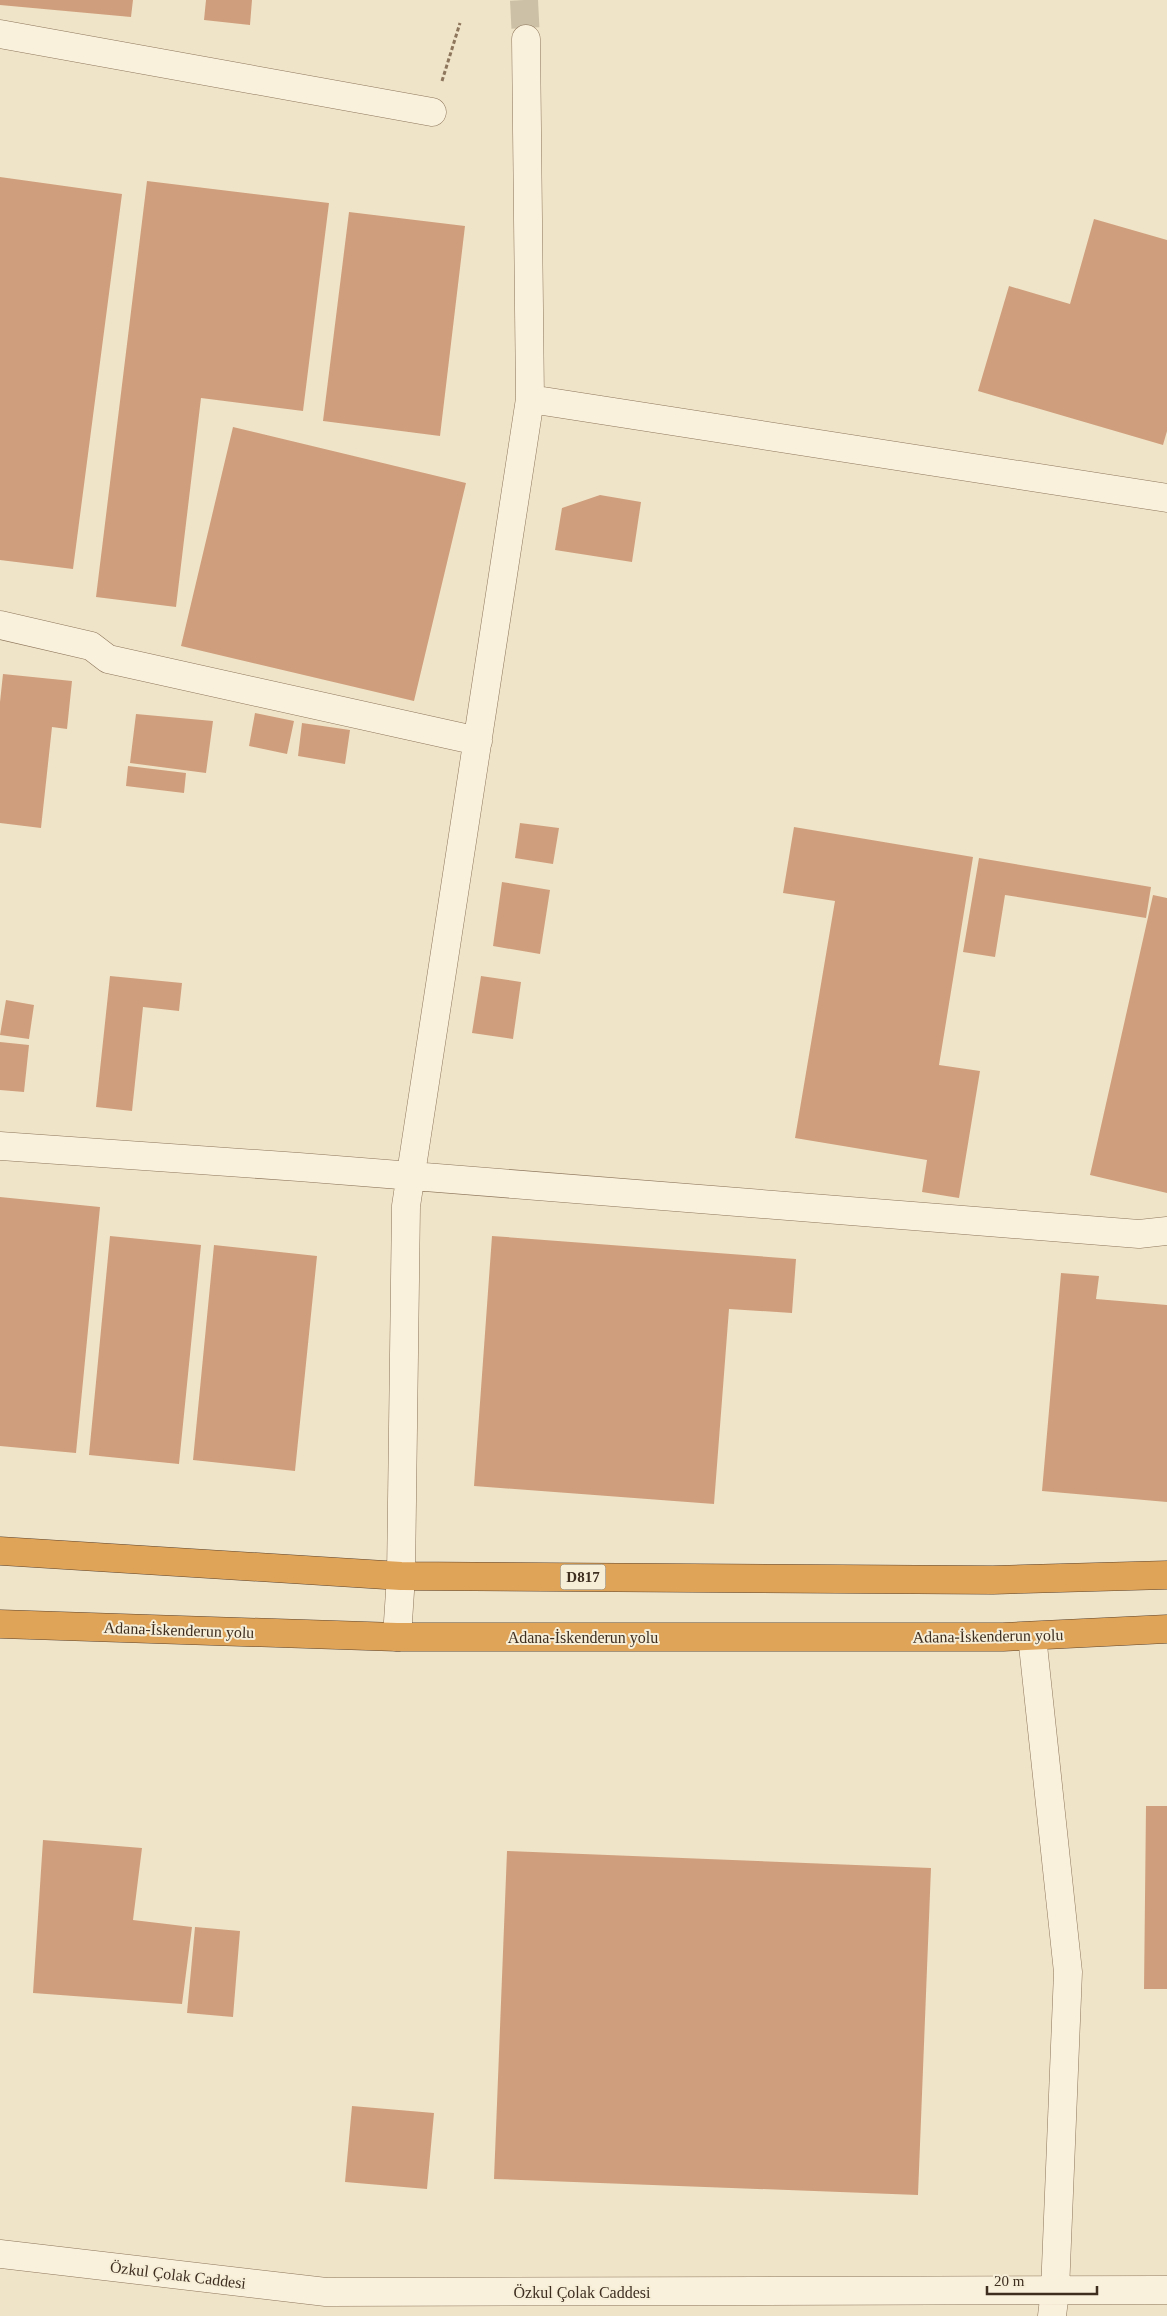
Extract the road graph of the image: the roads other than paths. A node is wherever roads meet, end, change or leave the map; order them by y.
1 (0, 34) edge
2 (526, 38) tunnel mouth
3 (432, 112) road end
4 (530, 399) junction
5 (1167, 498) edge
6 (0, 625) edge
7 (478, 741) junction
8 (0, 1146) edge
9 (411, 1177) junction
10 (1167, 1231) edge
11 (0, 1551) edge
12 (1167, 1575) edge
13 (402, 1576) junction
14 (0, 1624) edge
15 (1167, 1629) edge
16 (1032, 1636) junction
17 (397, 1637) junction
18 (0, 2254) edge
19 (1167, 2290) edge
20 (1053, 2303) edge
21 (325, 2304) edge

1 - 3 street
2 - 4 street
4 - 5 street
4 - 7 street
6 - 7 street
7 - 9 street
8 - 9 street
9 - 10 street
9 - 13 street
11 - 13 highway, D817
12 - 13 highway, D817
13 - 17 street
14 - 17 highway, Adana-İskenderun yolu
15 - 16 highway, Adana-İskenderun yolu
16 - 17 highway, Adana-İskenderun yolu
16 - 20 street
18 - 21 street, Özkul Çolak Caddesi
19 - 20 street, Özkul Çolak Caddesi
20 - 21 street, Özkul Çolak Caddesi

